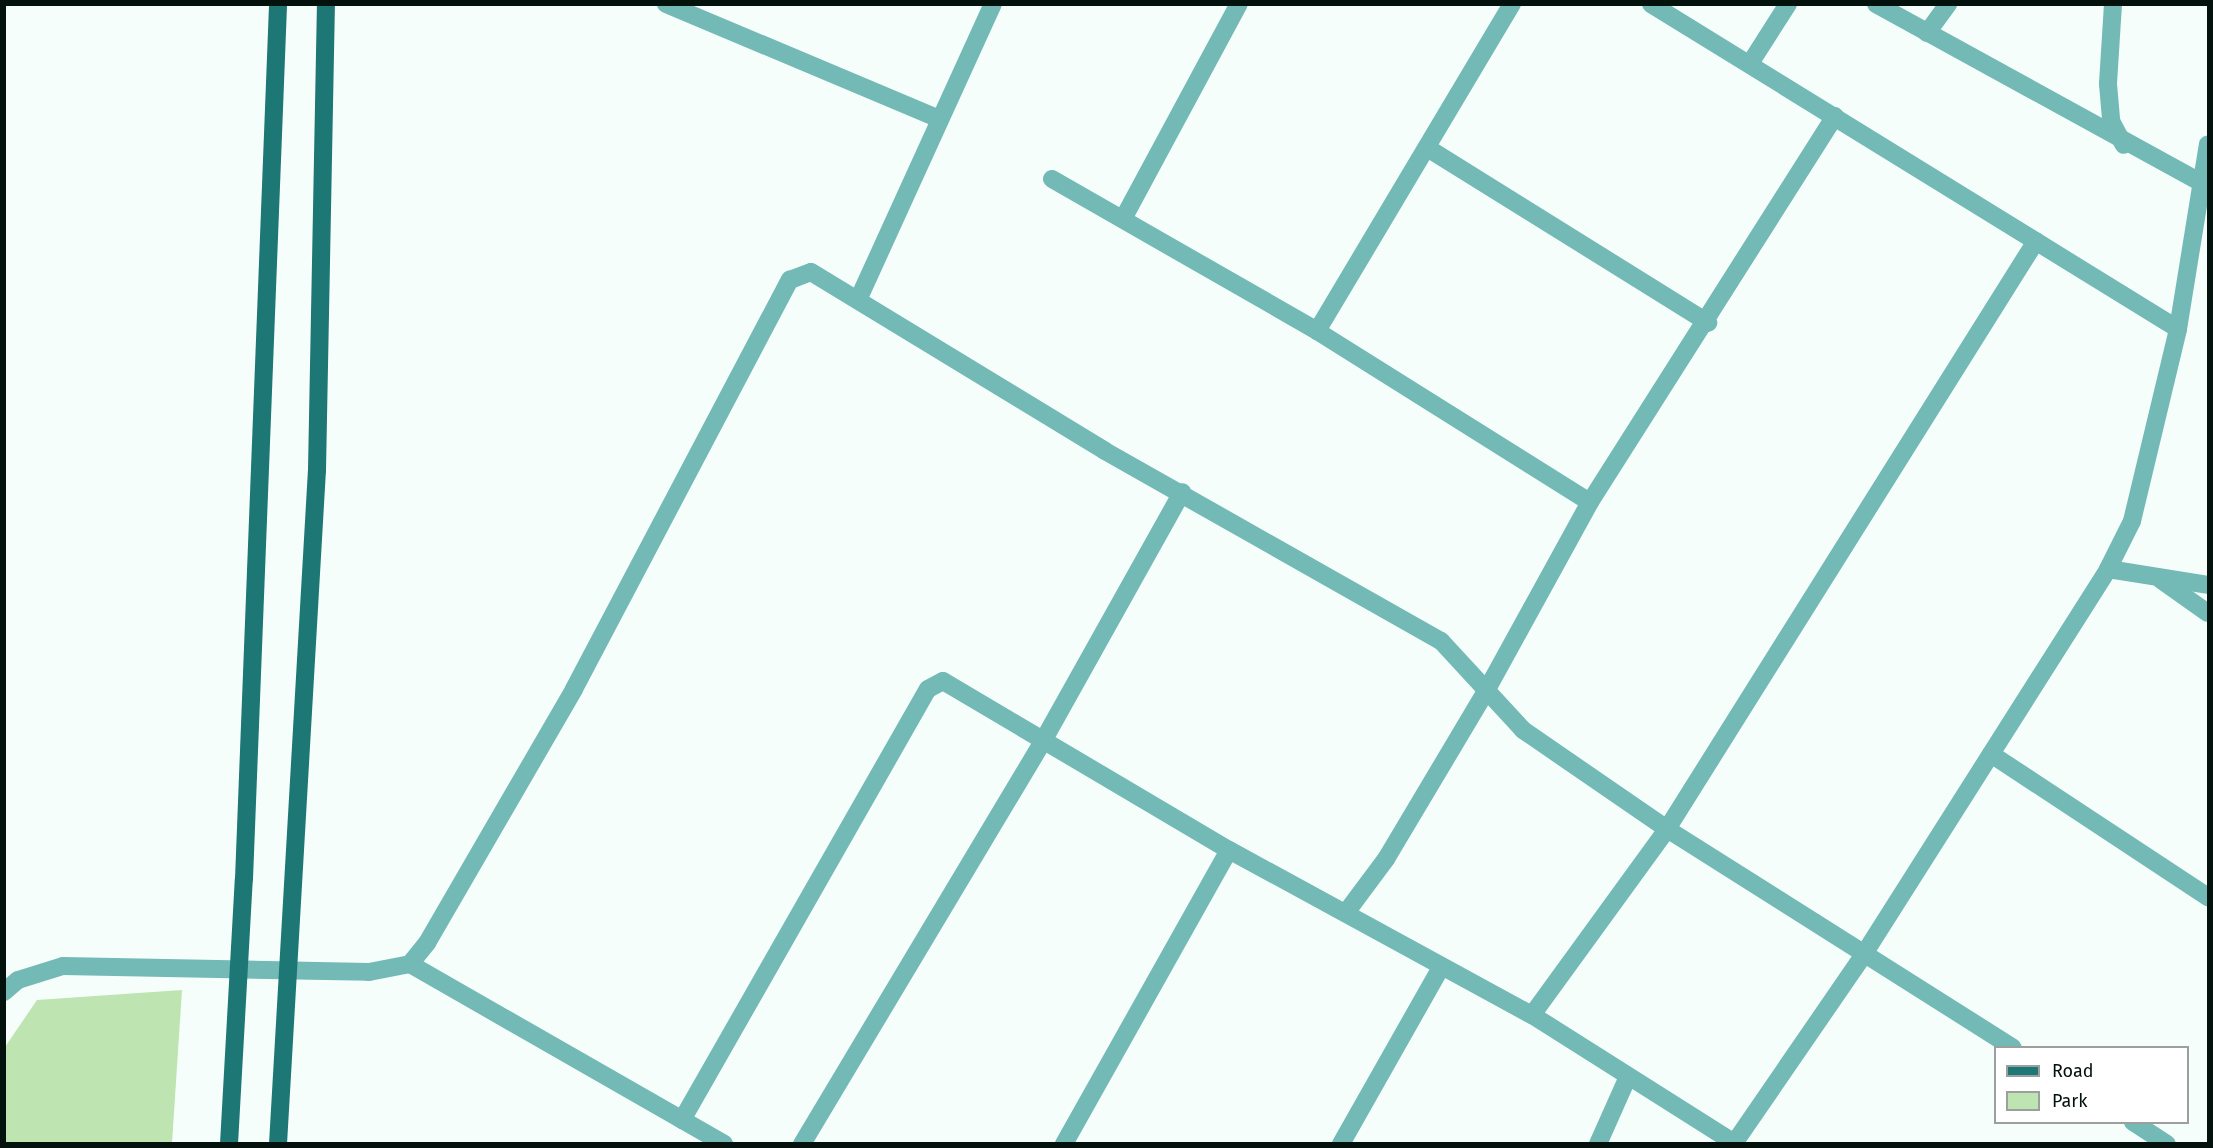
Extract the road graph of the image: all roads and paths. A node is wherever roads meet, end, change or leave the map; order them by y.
1 (278, 4) edge
2 (326, 4) edge
3 (666, 4) edge
4 (993, 4) edge
5 (1239, 4) edge
6 (1512, 4) edge
7 (1651, 4) edge
8 (1788, 4) edge
9 (1876, 4) edge
10 (1948, 4) edge
11 (2113, 4) edge
12 (1927, 33) junction
13 (1751, 62) junction
14 (1835, 116) junction
15 (939, 118) junction
16 (2208, 144) edge
17 (2124, 145) junction
18 (1429, 149) junction
19 (1052, 178) dead end
20 (2201, 183) junction
21 (1123, 219) junction
22 (2036, 241) junction
23 (858, 300) junction
24 (1708, 323) junction
25 (2178, 329) junction
26 (1317, 331) junction
27 (1182, 492) junction
28 (1590, 502) junction
29 (2108, 569) junction
30 (2157, 577) junction
31 (2208, 585) edge
32 (2208, 613) edge
33 (1485, 693) junction
34 (1044, 741) junction
35 (1992, 754) junction
36 (1667, 829) junction
37 (1230, 850) junction
38 (2208, 897) edge
39 (1348, 910) junction
40 (1864, 954) junction
41 (410, 964) junction
42 (239, 967) junction
43 (288, 967) junction
44 (1441, 967) junction
45 (4, 992) edge
46 (1532, 1015) junction
47 (2011, 1046) edge
48 (1627, 1079) junction
49 (682, 1120) junction
50 (2136, 1124) edge
51 (229, 1143) edge
52 (278, 1143) edge
53 (724, 1143) edge
54 (802, 1143) edge
55 (1064, 1143) edge
56 (1341, 1143) edge
57 (1598, 1143) edge
58 (1736, 1143) edge
59 (2167, 1143) edge

1 - 42 main road
2 - 43 main road
3 - 15 street
4 - 15 street
5 - 21 street
6 - 18 street
7 - 13 street
8 - 13 street
9 - 12 street
10 - 12 street
11 - 17 street
12 - 17 street
13 - 14 street
14 - 22 street
14 - 24 street
15 - 23 street
16 - 20 street
17 - 20 street
18 - 24 street
18 - 26 street
19 - 21 street
20 - 25 street
21 - 26 street
22 - 25 street
22 - 36 street
23 - 27 street
23 - 41 street
24 - 28 street
25 - 29 street
26 - 28 street
27 - 33 street
27 - 34 street
28 - 33 street
29 - 30 street
29 - 35 street
30 - 31 street
30 - 32 street
33 - 36 street
33 - 39 street
34 - 37 street
34 - 49 street
34 - 54 street
35 - 38 street
35 - 40 street
36 - 40 street
36 - 46 street
37 - 39 street
37 - 55 street
39 - 44 street
40 - 47 street
40 - 58 street
41 - 43 street
41 - 49 street
42 - 43 street
42 - 45 street
42 - 51 main road
43 - 52 main road
44 - 46 street
44 - 56 street
46 - 48 street
48 - 57 street
48 - 58 street
49 - 53 street
50 - 59 street

